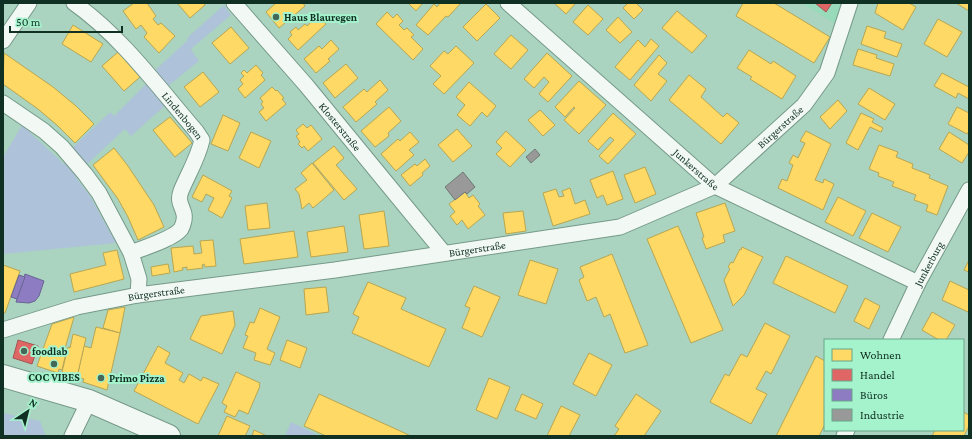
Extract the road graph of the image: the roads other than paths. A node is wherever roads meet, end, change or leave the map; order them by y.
1 (29, 3) edge
2 (74, 3) edge
3 (234, 3) edge
4 (508, 3) edge
5 (850, 3) edge
6 (3, 40) edge
7 (3, 103) edge
8 (715, 186) junction
9 (969, 190) edge
10 (444, 252) junction
11 (131, 253) junction
12 (918, 283) junction
13 (138, 295) junction
14 (3, 330) edge
15 (891, 339) edge
16 (3, 376) edge
17 (89, 401) junction
18 (72, 436) edge
19 (169, 436) edge

1 - 6 street
2 - 11 street, Lindenbogen
3 - 10 street, Klosterstraße
4 - 8 street, Junkerstraße
5 - 8 street, Bürgerstraße
7 - 11 street
8 - 10 street, Bürgerstraße
8 - 12 street, Junkerstraße
9 - 12 street, Junkerburg
10 - 13 street, Bürgerstraße
11 - 13 street
12 - 15 street, Junkerburg
13 - 14 street, Bürgerstraße
16 - 17 main road
17 - 18 street
17 - 19 main road

